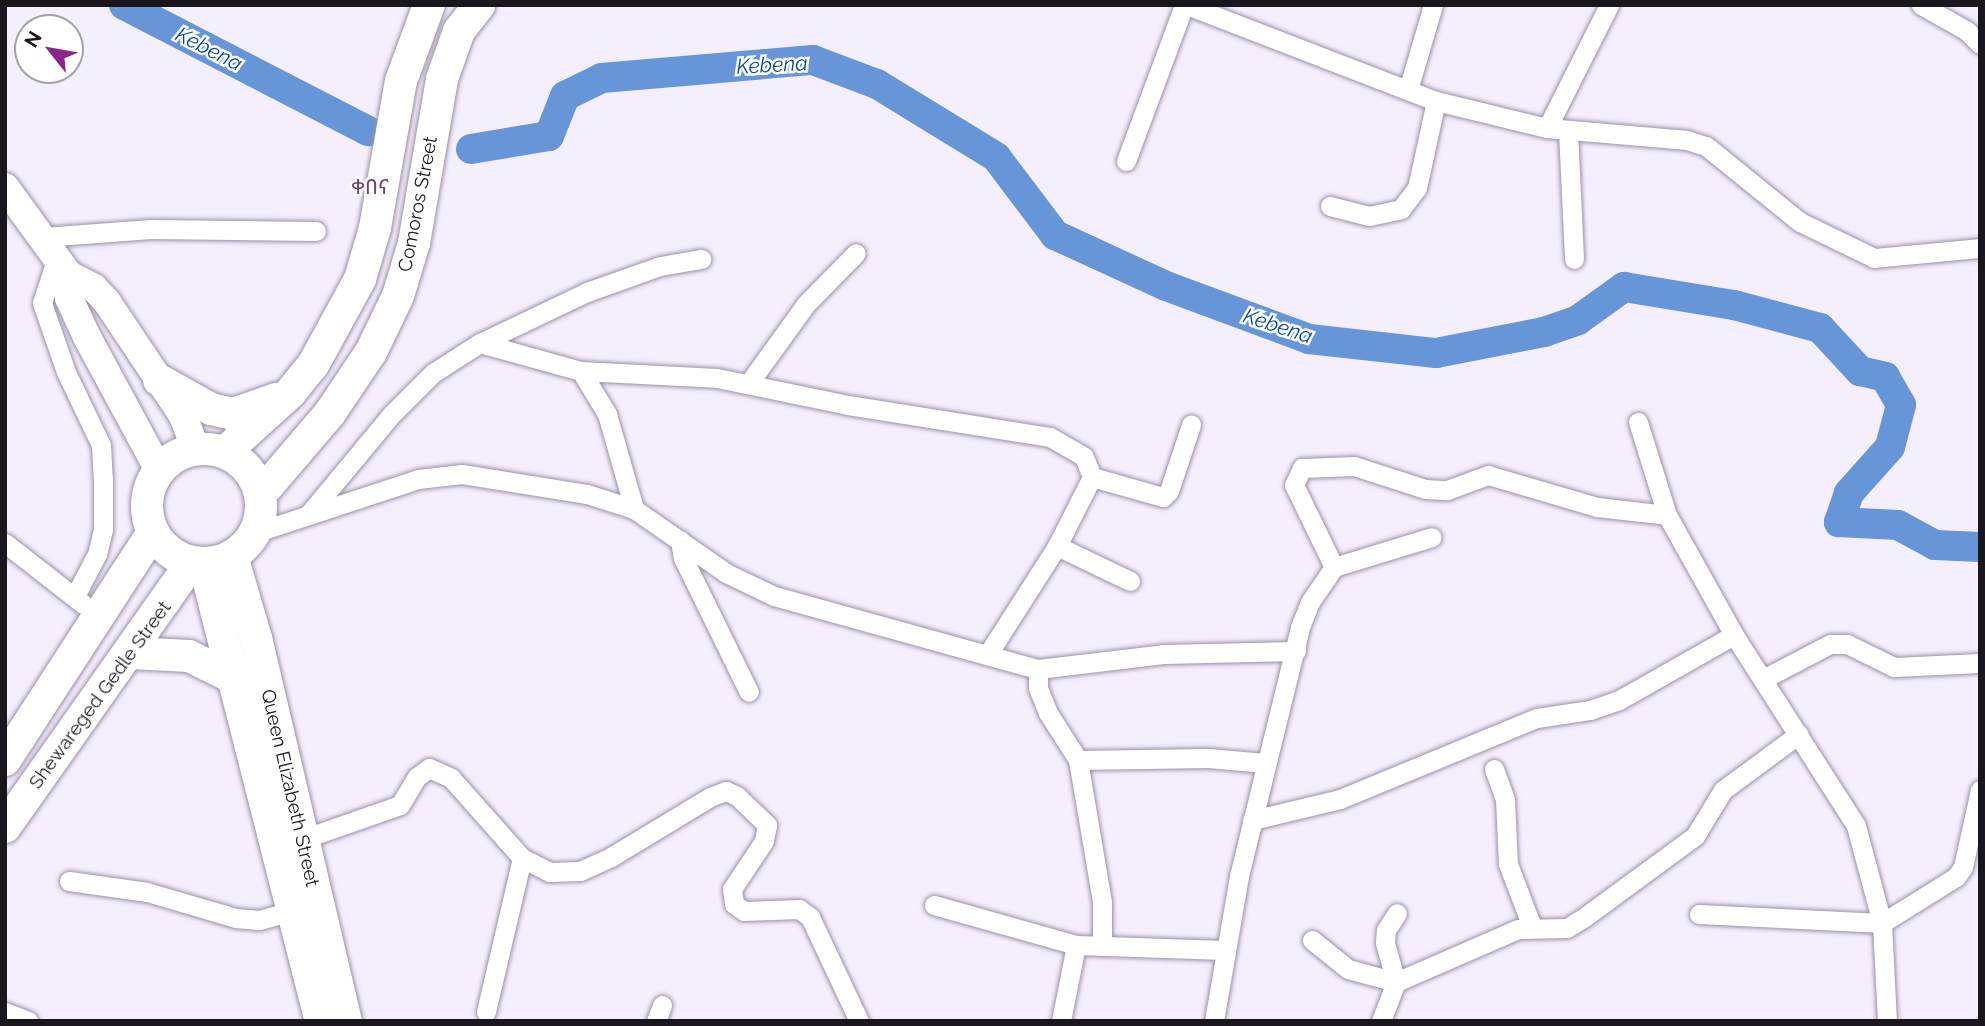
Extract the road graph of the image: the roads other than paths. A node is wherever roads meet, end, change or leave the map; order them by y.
1 (429, 5) edge
2 (479, 5) edge
3 (1185, 5) edge
4 (1433, 5) edge
5 (1609, 5) edge
6 (1921, 5) edge
7 (1980, 44) edge
8 (1408, 90) junction
9 (1436, 101) junction
10 (1547, 128) junction
11 (1567, 131) junction
12 (1126, 160) dead end
13 (9, 198) edge
14 (1330, 206) dead end
15 (316, 231) dead end
16 (1980, 248) edge
17 (856, 253) dead end
18 (57, 257) junction
19 (701, 258) dead end
20 (1574, 259) dead end
21 (480, 343) junction
22 (581, 371) junction
23 (159, 380) junction
24 (749, 383) junction
25 (290, 393) junction
26 (1638, 422) dead end
27 (1191, 425) dead end
28 (210, 450) junction
29 (159, 470) junction
30 (1093, 477) junction
31 (260, 495) junction
32 (634, 509) junction
33 (308, 514) junction
34 (1667, 515) junction
35 (153, 532) junction
36 (254, 533) junction
37 (1432, 537) dead end
38 (680, 540) junction
39 (5, 543) edge
40 (1057, 546) junction
41 (209, 560) junction
42 (1334, 567) junction
43 (1130, 581) dead end
44 (75, 596) junction
45 (98, 621) junction
46 (1734, 635) junction
47 (1296, 651) junction
48 (131, 653) junction
49 (989, 654) junction
50 (1980, 663) edge
51 (1038, 668) junction
52 (1765, 678) junction
53 (236, 679) junction
54 (749, 692) dead end
55 (1799, 734) junction
56 (5, 760) edge
57 (1079, 760) junction
58 (1265, 763) junction
59 (1494, 769) dead end
60 (1980, 790) edge
61 (1252, 820) junction
62 (5, 827) edge
63 (300, 841) junction
64 (522, 858) junction
65 (69, 881) dead end
66 (934, 905) dead end
67 (293, 911) junction
68 (1397, 914) dead end
69 (1699, 914) dead end
70 (1882, 923) junction
71 (1532, 927) junction
72 (1312, 940) dead end
73 (1076, 945) junction
74 (1102, 946) junction
75 (1224, 950) junction
76 (1396, 982) junction
77 (5, 1012) edge
78 (486, 1012) dead end
79 (28, 1021) edge
80 (321, 1021) edge
81 (346, 1021) edge
82 (859, 1021) edge
83 (1061, 1021) edge
84 (1214, 1021) edge
85 (1381, 1021) edge
86 (1887, 1021) edge

1 - 25 main road, Comoros Street
2 - 31 main road, Comoros Street
3 - 8 street
3 - 12 street
4 - 8 street
5 - 10 street
6 - 7 street
8 - 9 street
9 - 10 street
9 - 14 street
10 - 11 street
11 - 16 street
11 - 20 street
13 - 18 main road
15 - 18 street
17 - 24 street
18 - 23 main road
18 - 29 main road
18 - 44 street
19 - 21 street
21 - 22 street
21 - 33 street
22 - 24 street
22 - 32 street
23 - 25 main road
23 - 28 main road
24 - 30 street
25 - 28 main road, Comoros Street
26 - 34 street
27 - 30 street
28 - 29 main road
28 - 31 main road
29 - 35 main road
30 - 40 street
31 - 36 main road
32 - 33 street
32 - 38 street
33 - 36 street
34 - 42 street
34 - 46 street
35 - 41 main road
35 - 45 main road, Shewareged Gedle Street
36 - 41 main road
37 - 42 street
38 - 49 street
38 - 54 street
39 - 44 street
40 - 43 street
40 - 49 street
41 - 48 main road, Shewareged Gedle Street
41 - 53 main road, Queen Elizabeth Street
41 - 63 main road, Queen Elizabeth Street
42 - 47 street
44 - 45 street
45 - 56 main road, Shewareged Gedle Street
46 - 52 street
46 - 61 street
47 - 51 street
47 - 58 street
48 - 53 main road
48 - 62 main road, Shewareged Gedle Street
49 - 51 street
50 - 52 street
51 - 57 street
52 - 55 street
53 - 67 main road, Queen Elizabeth Street
55 - 70 street
55 - 71 street
57 - 58 street
57 - 74 street
58 - 61 street
59 - 71 street
60 - 70 street
61 - 75 street
63 - 64 street
63 - 81 main road, Queen Elizabeth Street
64 - 78 street
64 - 82 street
65 - 67 street
66 - 73 street
67 - 80 main road, Queen Elizabeth Street
68 - 76 street
69 - 70 street
70 - 86 street
71 - 76 street
72 - 76 street
73 - 74 street
73 - 83 street
74 - 75 street
75 - 84 street
76 - 85 street
77 - 79 street

